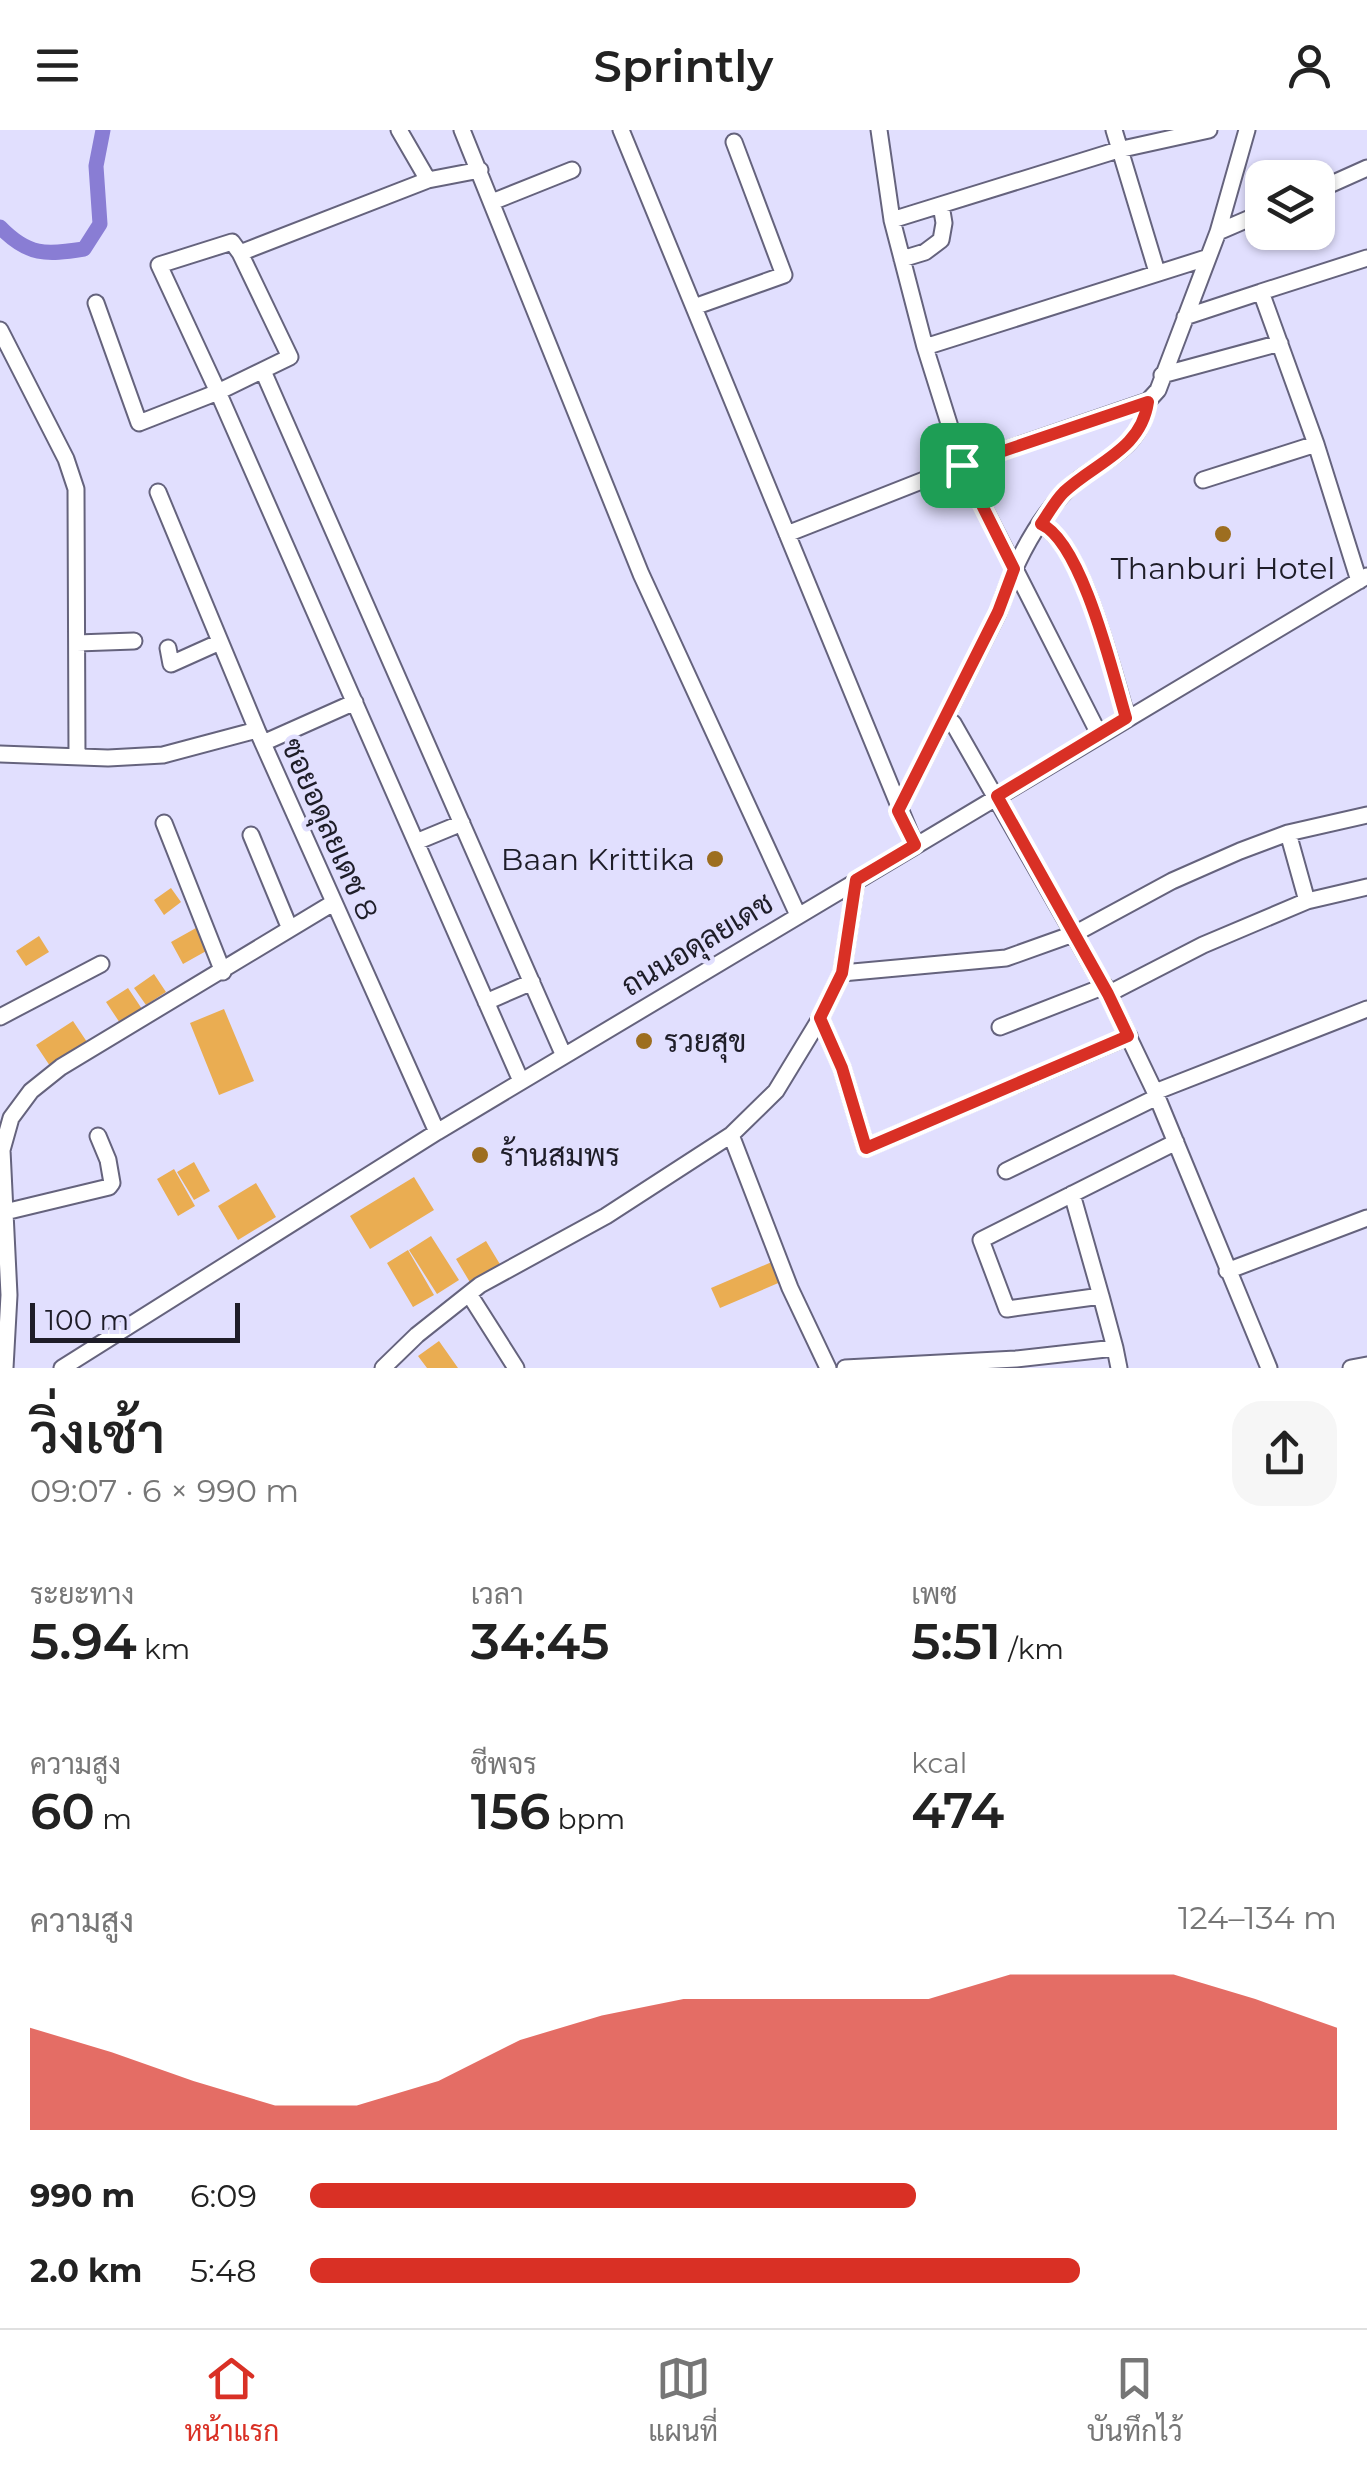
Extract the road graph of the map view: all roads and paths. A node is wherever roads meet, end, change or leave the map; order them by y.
1 (399, 130) edge
2 (462, 130) edge
3 (621, 130) edge
4 (879, 130) edge
5 (1114, 130) edge
6 (1210, 130) edge
7 (1246, 130) edge
8 (734, 142) dead end
9 (1118, 150) junction
10 (1367, 168) edge
11 (480, 170) junction
12 (572, 170) dead end
13 (428, 180) junction
14 (1335, 182) edge
15 (492, 202) junction
16 (941, 205) junction
17 (892, 220) junction
18 (1245, 220) edge
19 (1218, 232) junction
20 (240, 253) junction
21 (1206, 258) junction
22 (1367, 258) edge
23 (902, 259) junction
24 (1157, 272) junction
25 (1261, 292) junction
26 (96, 303) dead end
27 (694, 308) junction
28 (1185, 317) junction
29 (0, 330) edge
30 (1280, 343) junction
31 (925, 346) junction
32 (263, 371) junction
33 (1162, 375) junction
34 (218, 392) junction
35 (1148, 402) junction
36 (1316, 444) junction
37 (962, 465) junction
38 (1203, 480) dead end
39 (158, 492) dead end
40 (1041, 524) junction
41 (788, 534) junction
42 (1014, 569) junction
43 (1363, 578) edge
44 (134, 640) dead end
45 (220, 642) junction
46 (77, 643) junction
47 (168, 648) dead end
48 (355, 702) junction
49 (1126, 718) junction
50 (953, 723) dead end
51 (1099, 734) junction
52 (260, 736) junction
53 (0, 754) edge
54 (77, 757) junction
55 (997, 796) junction
56 (898, 811) junction
57 (1367, 815) edge
58 (164, 822) dead end
59 (462, 823) junction
60 (1288, 833) junction
61 (251, 836) dead end
62 (416, 842) junction
63 (915, 845) junction
64 (856, 880) junction
65 (1367, 886) edge
66 (1307, 901) junction
67 (332, 903) junction
68 (798, 915) junction
69 (290, 929) junction
70 (1076, 933) junction
71 (101, 964) dead end
72 (223, 972) junction
73 (842, 973) junction
74 (532, 982) junction
75 (1106, 990) junction
76 (486, 1002) junction
77 (1367, 1009) edge
78 (0, 1017) edge
79 (820, 1018) junction
80 (1000, 1027) dead end
81 (1128, 1036) junction
82 (564, 1056) junction
83 (521, 1082) junction
84 (1156, 1094) junction
85 (436, 1132) junction
86 (731, 1135) junction
87 (98, 1136) dead end
88 (1176, 1142) junction
89 (1006, 1170) dead end
90 (1072, 1194) junction
91 (5, 1212) junction
92 (1367, 1218) edge
93 (1228, 1271) junction
94 (470, 1294) junction
95 (1101, 1296) junction
96 (1115, 1348) junction
97 (401, 1362) edge
98 (1367, 1364) edge
99 (5, 1368) edge
100 (62, 1368) edge
101 (382, 1368) edge
102 (516, 1368) edge
103 (828, 1368) edge
104 (845, 1368) edge
105 (1119, 1368) edge
106 (1270, 1368) edge
107 (1352, 1368) edge

1 - 13 street
2 - 11 street
3 - 27 street
4 - 17 street
5 - 9 street
6 - 9 street
7 - 19 street
8 - 27 street
9 - 16 street
9 - 24 street
10 - 14 street
11 - 13 street
11 - 15 street
12 - 15 street
13 - 20 street
15 - 68 street
16 - 17 street
16 - 23 street
17 - 23 street
18 - 19 street
19 - 21 street
20 - 32 street
20 - 34 street
21 - 24 street
21 - 28 street
22 - 25 street
23 - 31 street
24 - 31 street
25 - 28 street
25 - 30 street
26 - 34 street
27 - 41 street
28 - 33 street
29 - 46 street
30 - 33 street
30 - 36 street
31 - 37 street
32 - 34 street
32 - 59 street
33 - 35 street
34 - 48 street
35 - 37 street
35 - 40 street
36 - 38 street
36 - 43 street
37 - 41 street
37 - 42 street
39 - 45 street
40 - 42 street
40 - 49 street
41 - 56 street
42 - 51 street
42 - 56 street
43 - 49 street, ถนนอดุลยเดช
44 - 46 street
45 - 47 street
45 - 52 street
46 - 54 street
48 - 52 street
48 - 62 street
49 - 51 street, ถนนอดุลยเดช
50 - 55 street
51 - 55 street, ถนนอดุลยเดช
52 - 54 street, ซอยอดุลยเดช 8
52 - 67 street, ซอยอดุลยเดช 8
53 - 54 street, ซอยอดุลยเดช 8
55 - 63 street, ถนนอดุลยเดช
55 - 70 street
56 - 63 street
57 - 60 street
58 - 72 street
59 - 62 street
59 - 74 street
60 - 66 street
60 - 70 street
61 - 69 street
62 - 76 street
63 - 64 street, ถนนอดุลยเดช
64 - 68 street, ถนนอดุลยเดช
64 - 73 street
65 - 66 street
66 - 75 street
67 - 69 street
67 - 85 street, ซอยอดุลยเดช 8
68 - 82 street, ถนนอดุลยเดช
69 - 72 street
70 - 73 street
70 - 75 street
71 - 78 street
72 - 91 street
73 - 79 street
74 - 76 street
74 - 82 street
75 - 80 street
75 - 81 street
76 - 83 street
77 - 84 street
79 - 81 street
79 - 86 street
81 - 84 street
82 - 83 street, ถนนอดุลยเดช
83 - 85 street, ถนนอดุลยเดช
84 - 88 street
84 - 89 street
85 - 100 street, ถนนอดุลยเดช
86 - 94 street
86 - 103 street
87 - 91 street
88 - 90 street
88 - 93 street
90 - 95 street
90 - 95 street
91 - 99 street
92 - 93 street
93 - 106 street
94 - 97 street
94 - 102 street
95 - 96 street
96 - 104 street
96 - 105 street
97 - 101 street
98 - 107 street

